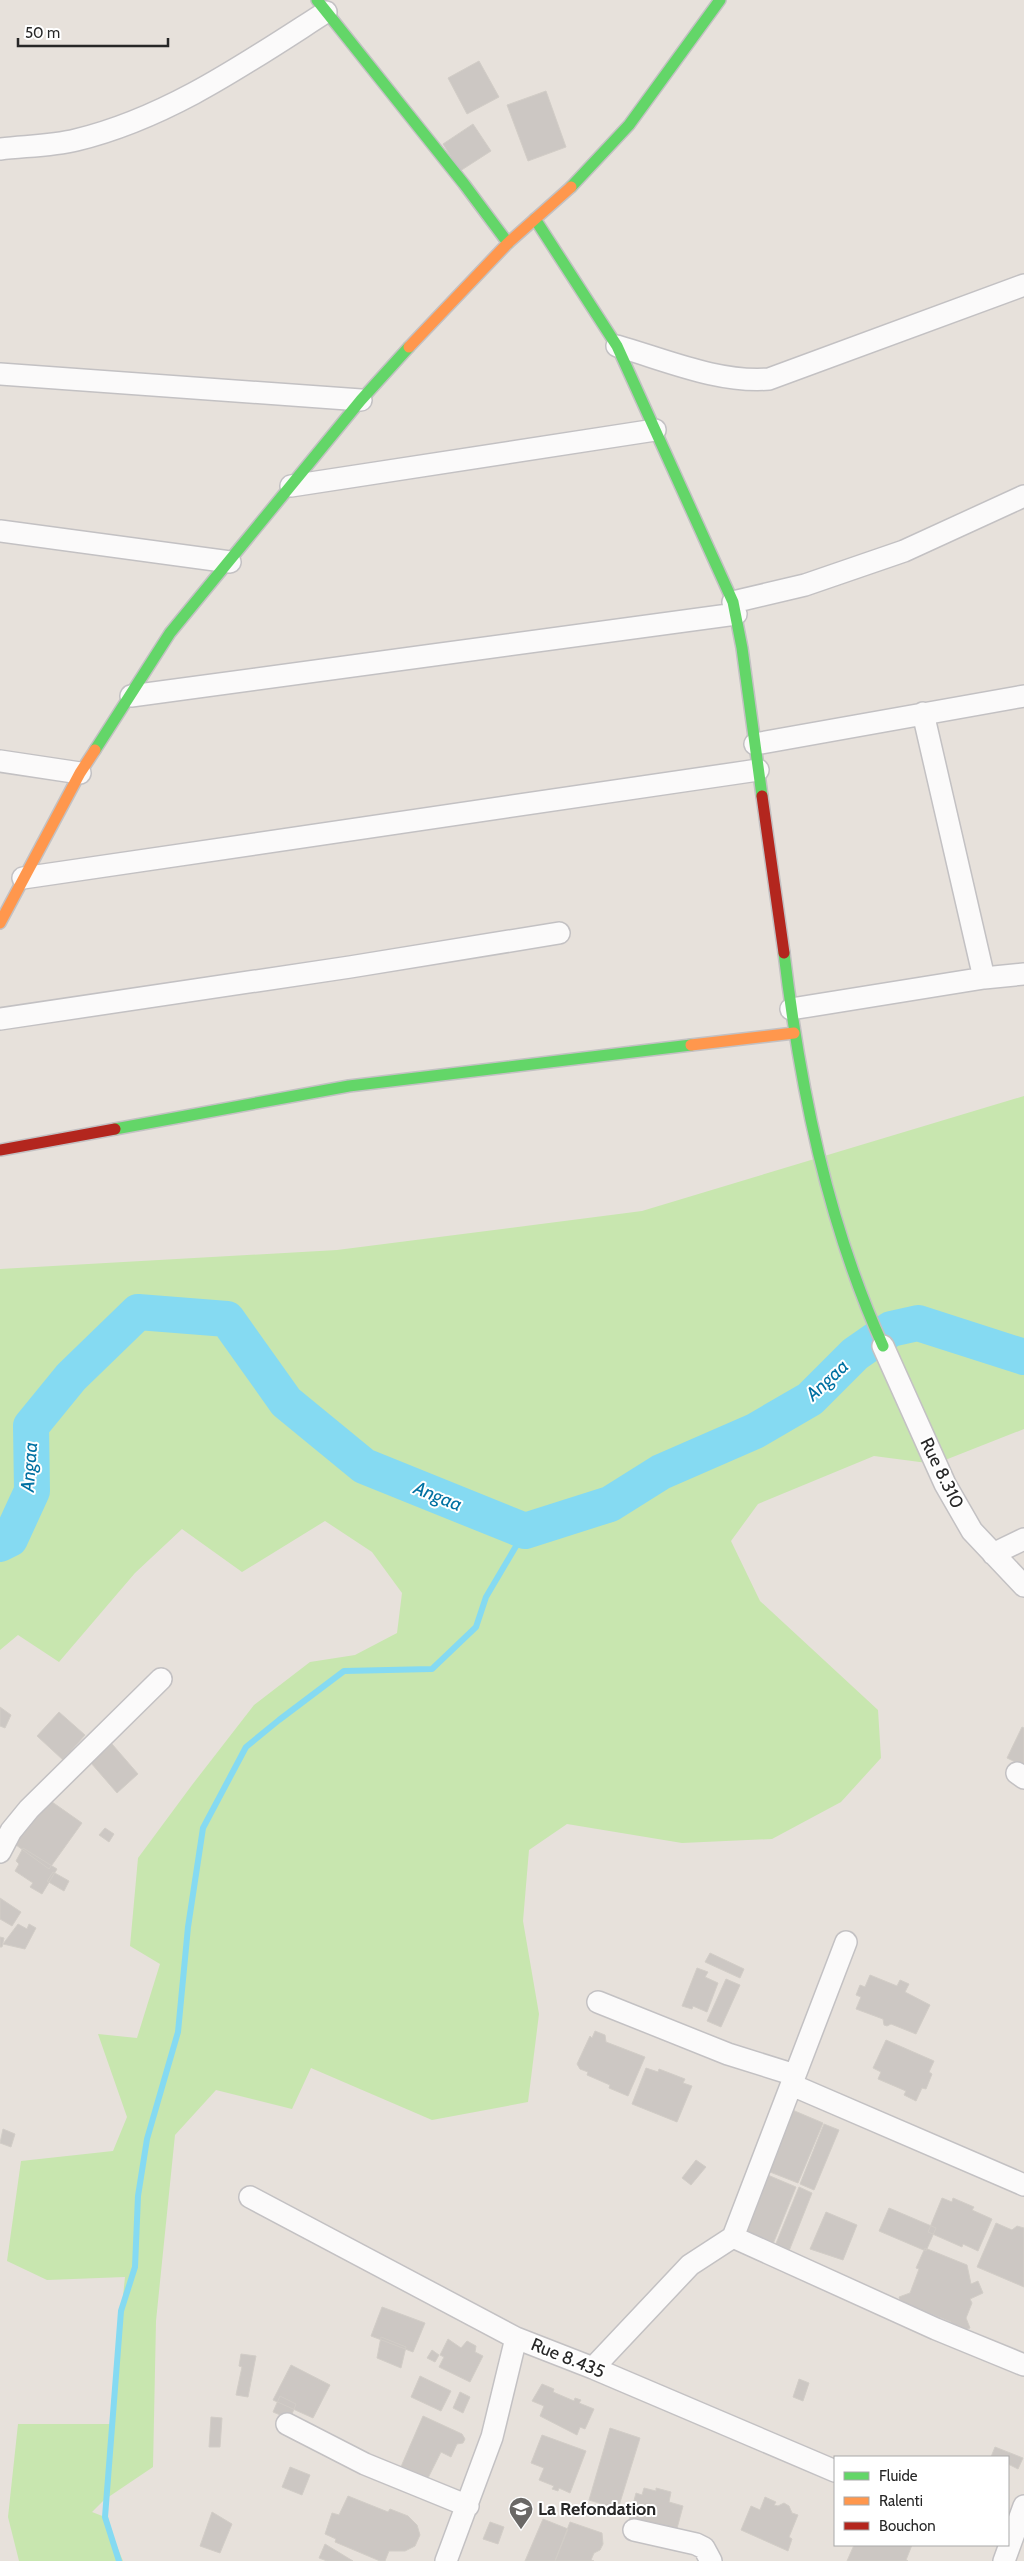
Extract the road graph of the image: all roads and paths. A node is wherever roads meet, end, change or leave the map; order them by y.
1 (720, 0) edge
2 (322, 6) edge
3 (0, 149) edge
4 (536, 219) junction
5 (508, 243) junction
6 (1024, 285) edge
7 (618, 346) junction
8 (0, 374) edge
9 (361, 400) junction
10 (655, 430) junction
11 (291, 486) junction
12 (1024, 496) edge
13 (0, 531) edge
14 (230, 562) junction
15 (734, 608) junction
16 (131, 696) junction
17 (1024, 696) edge
18 (923, 713) junction
19 (755, 744) junction
20 (0, 761) edge
21 (758, 770) junction
22 (80, 773) junction
23 (23, 878) junction
24 (2, 917) edge
25 (559, 933) dead end
26 (1024, 974) edge
27 (984, 978) junction
28 (791, 1009) junction
29 (0, 1019) edge
30 (794, 1033) junction
31 (0, 1150) edge
32 (884, 1346) joint
33 (1024, 1539) edge
34 (993, 1554) junction
35 (1024, 1586) edge
36 (161, 1679) dead end
37 (0, 1852) edge
38 (846, 1942) dead end
39 (598, 2002) dead end
40 (793, 2080) junction
41 (1024, 2185) edge
42 (250, 2197) dead end
43 (733, 2237) junction
44 (516, 2338) junction
45 (1024, 2365) edge
46 (593, 2368) junction
47 (287, 2424) dead end
48 (834, 2471) edge
49 (468, 2506) junction
50 (1024, 2506) edge
51 (634, 2530) dead end
52 (1010, 2552) edge
53 (446, 2561) edge
54 (711, 2561) edge

1 - 4 street
2 - 3 street
2 - 5 street
4 - 5 street
4 - 7 street
5 - 9 street
6 - 7 street
7 - 10 street
8 - 9 street
9 - 11 street
10 - 11 street
10 - 15 street
11 - 14 street
12 - 15 street
13 - 14 street
14 - 16 street
15 - 16 street
15 - 19 street
16 - 22 street
17 - 18 street
18 - 19 street
18 - 27 street
19 - 21 street
20 - 22 street
21 - 23 street
21 - 28 street
22 - 23 street
23 - 24 street
25 - 29 street
26 - 27 street
27 - 28 street
28 - 30 street
30 - 31 street
30 - 32 street
32 - 34 street, Rue 8.310
33 - 34 street
34 - 35 street, Rue 8.310
36 - 37 street
38 - 40 street
39 - 40 street
40 - 41 street
40 - 43 street
42 - 44 street
43 - 45 street
43 - 46 street
44 - 46 street, Rue 8.435
44 - 49 street, Rue 8.435
46 - 48 street, Rue 8.435
47 - 49 street
49 - 53 street, Rue 8.435
50 - 52 street
51 - 54 street

